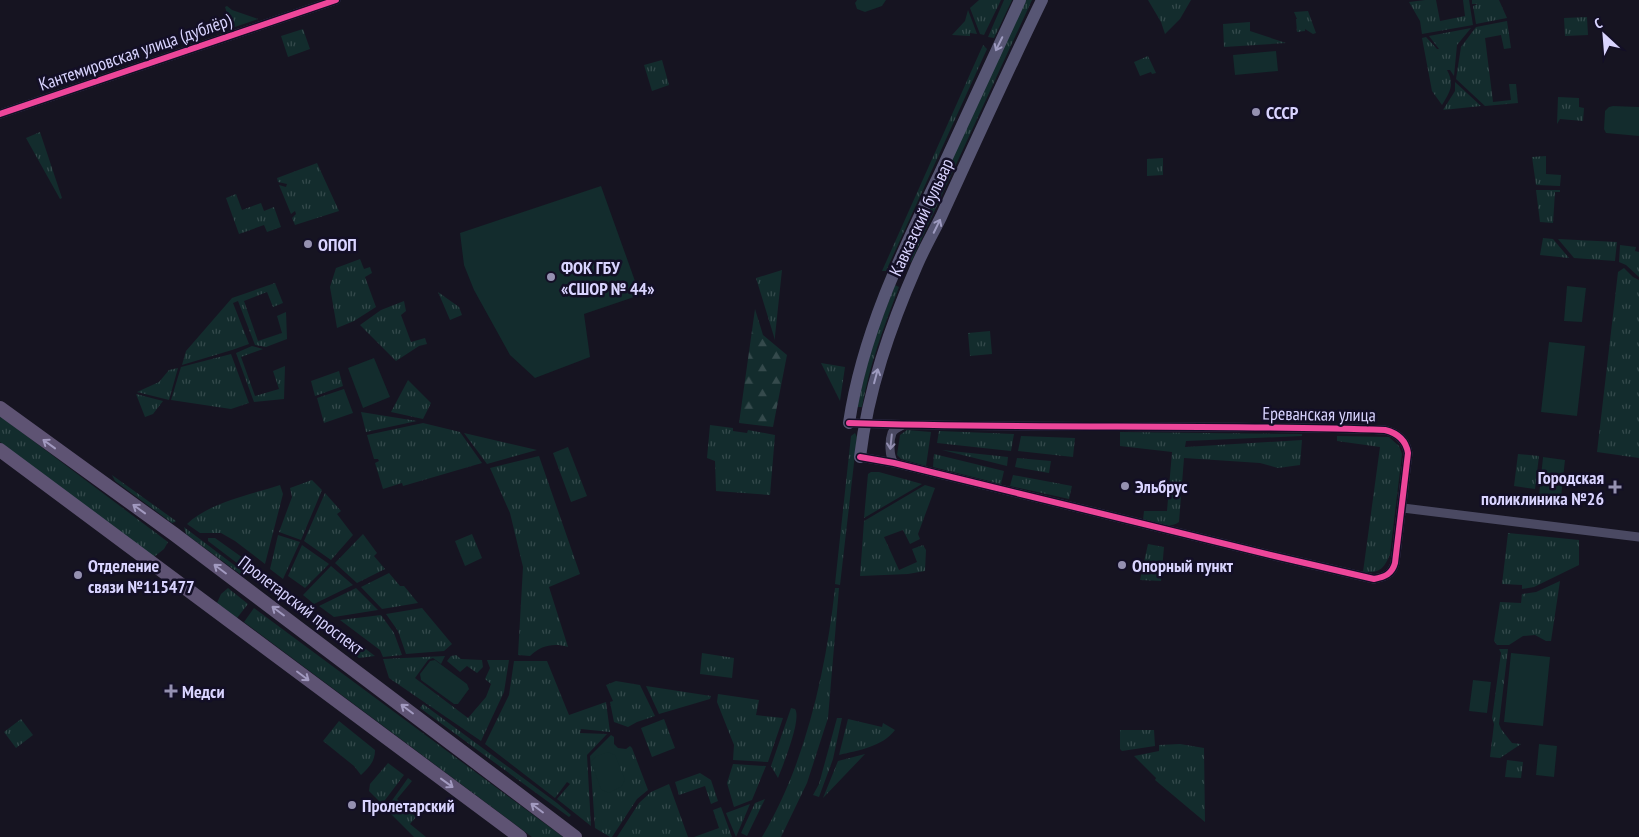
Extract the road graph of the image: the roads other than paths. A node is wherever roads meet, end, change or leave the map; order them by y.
1 (336, 0) edge
2 (1020, 0) edge
3 (1042, 0) edge
4 (0, 114) edge
5 (0, 408) edge
6 (849, 423) joint
7 (865, 423) junction
8 (903, 425) junction
9 (0, 450) edge
10 (860, 457) joint
11 (894, 463) junction
12 (1403, 508) junction
13 (1639, 537) edge
14 (520, 837) edge
15 (575, 837) edge

1 - 4 street, Кантемировская улица (дублёр)
2 -> 6 main road, Кавказский бульвар
7 -> 3 main road, Кавказский бульвар
15 -> 5 main road, Пролетарский проспект
6 - 7 street, Ереванская улица
7 - 8 street, Ереванская улица
7 - 10 main road, Кавказский бульвар
8 -> 11 street
8 - 12 street, Ереванская улица
9 -> 14 main road
10 - 11 street, Ереванская улица
11 - 12 street, Ереванская улица
12 - 13 street

